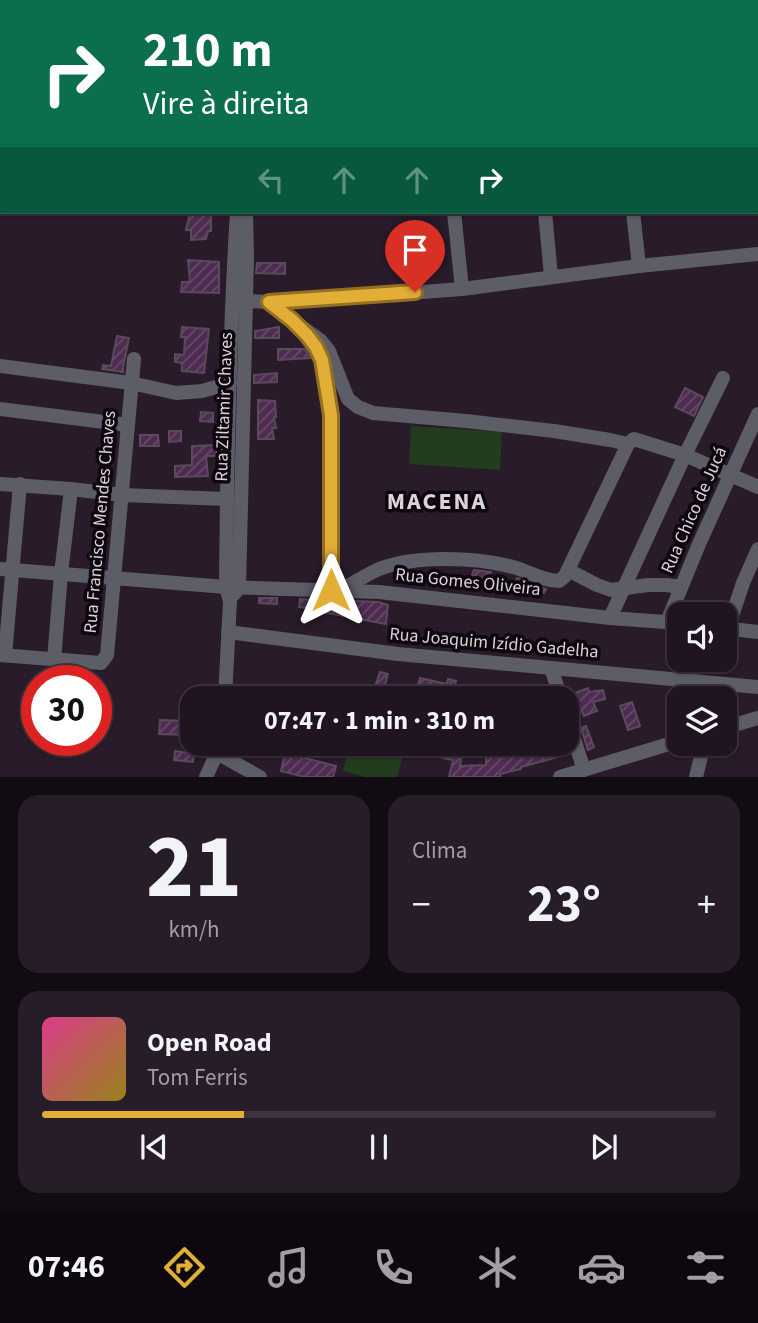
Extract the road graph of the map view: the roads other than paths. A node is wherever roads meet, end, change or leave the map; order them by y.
1 (237, 214) edge
2 (246, 214) edge
3 (454, 214) edge
4 (545, 214) edge
5 (633, 214) edge
6 (758, 254) edge
7 (241, 259) junction
8 (639, 265) junction
9 (551, 276) junction
10 (462, 289) junction
11 (246, 302) junction
12 (269, 302) junction
13 (292, 320) junction
14 (134, 359) dead end
15 (0, 366) edge
16 (723, 378) dead end
17 (131, 383) junction
18 (230, 383) junction
19 (0, 409) edge
20 (758, 414) edge
21 (128, 425) junction
22 (628, 444) junction
23 (685, 455) junction
24 (730, 475) junction
25 (0, 484) edge
26 (20, 484) junction
27 (758, 487) edge
28 (71, 489) junction
29 (122, 495) junction
30 (226, 499) junction
31 (758, 550) edge
32 (6, 570) edge
33 (568, 570) junction
34 (61, 574) junction
35 (113, 579) junction
36 (681, 587) junction
37 (624, 589) junction
38 (336, 591) junction
39 (231, 592) junction
40 (678, 602) edge
41 (736, 602) edge
42 (610, 618) junction
43 (667, 622) edge
44 (737, 629) edge
45 (228, 632) junction
46 (758, 632) edge
47 (3, 655) edge
48 (54, 660) junction
49 (551, 668) junction
50 (226, 686) edge
51 (557, 686) edge
52 (758, 687) edge
53 (758, 718) edge
54 (737, 724) edge
55 (667, 745) edge
56 (579, 754) edge
57 (215, 756) edge
58 (230, 756) edge
59 (701, 756) edge
60 (584, 770) junction
61 (206, 777) edge
62 (260, 777) edge
63 (560, 777) edge
64 (696, 777) edge

1 - 7 street, Rua Ziltamir Chaves
2 - 7 street, Rua Ziltamir Chaves
3 - 10 street
4 - 9 street
5 - 8 street
6 - 8 street
7 - 11 street, Rua Ziltamir Chaves
7 - 18 street, Rua Ziltamir Chaves
8 - 9 street
9 - 10 street
10 - 12 street
11 - 12 street
11 - 39 street, Rua Ziltamir Chaves
12 - 13 street
13 - 22 street
13 - 38 street
14 - 17 street, Rua Francisco Mendes Chaves
15 - 17 street
16 - 23 street
17 - 18 street
17 - 21 street, Rua Francisco Mendes Chaves
18 - 30 street, Rua Ziltamir Chaves
19 - 21 street
20 - 24 street, Rua Chico de Jucá
21 - 29 street, Rua Francisco Mendes Chaves
22 - 23 street
22 - 33 street
23 - 24 street
23 - 37 street
24 - 27 street
24 - 36 street, Rua Chico de Jucá
25 - 26 street
26 - 28 street
26 - 32 street
28 - 29 street
28 - 34 street
29 - 30 street
29 - 35 street, Rua Francisco Mendes Chaves
30 - 39 street, Rua Ziltamir Chaves
31 - 41 street
32 - 34 street, Rua Gomes Oliveira
32 - 47 street
33 - 37 street
33 - 38 street
34 - 35 street, Rua Gomes Oliveira
34 - 48 street
35 - 39 street, Rua Gomes Oliveira
35 - 48 street, Rua Francisco Mendes Chaves
36 - 37 street
36 - 40 street, Rua Chico de Jucá
37 - 42 street
38 - 39 street, Rua Gomes Oliveira
38 - 42 street, Rua Gomes Oliveira
39 - 45 street, Rua Ziltamir Chaves
42 - 43 street, Rua Gomes Oliveira
44 - 46 street
45 - 49 street, Rua Joaquim Izídio Gadelha
45 - 50 street, Rua Ziltamir Chaves
47 - 48 street
49 - 51 street
49 - 52 street, Rua Joaquim Izídio Gadelha
53 - 54 street
55 - 60 street
56 - 60 street
57 - 61 street
58 - 62 street
59 - 64 street
60 - 63 street

